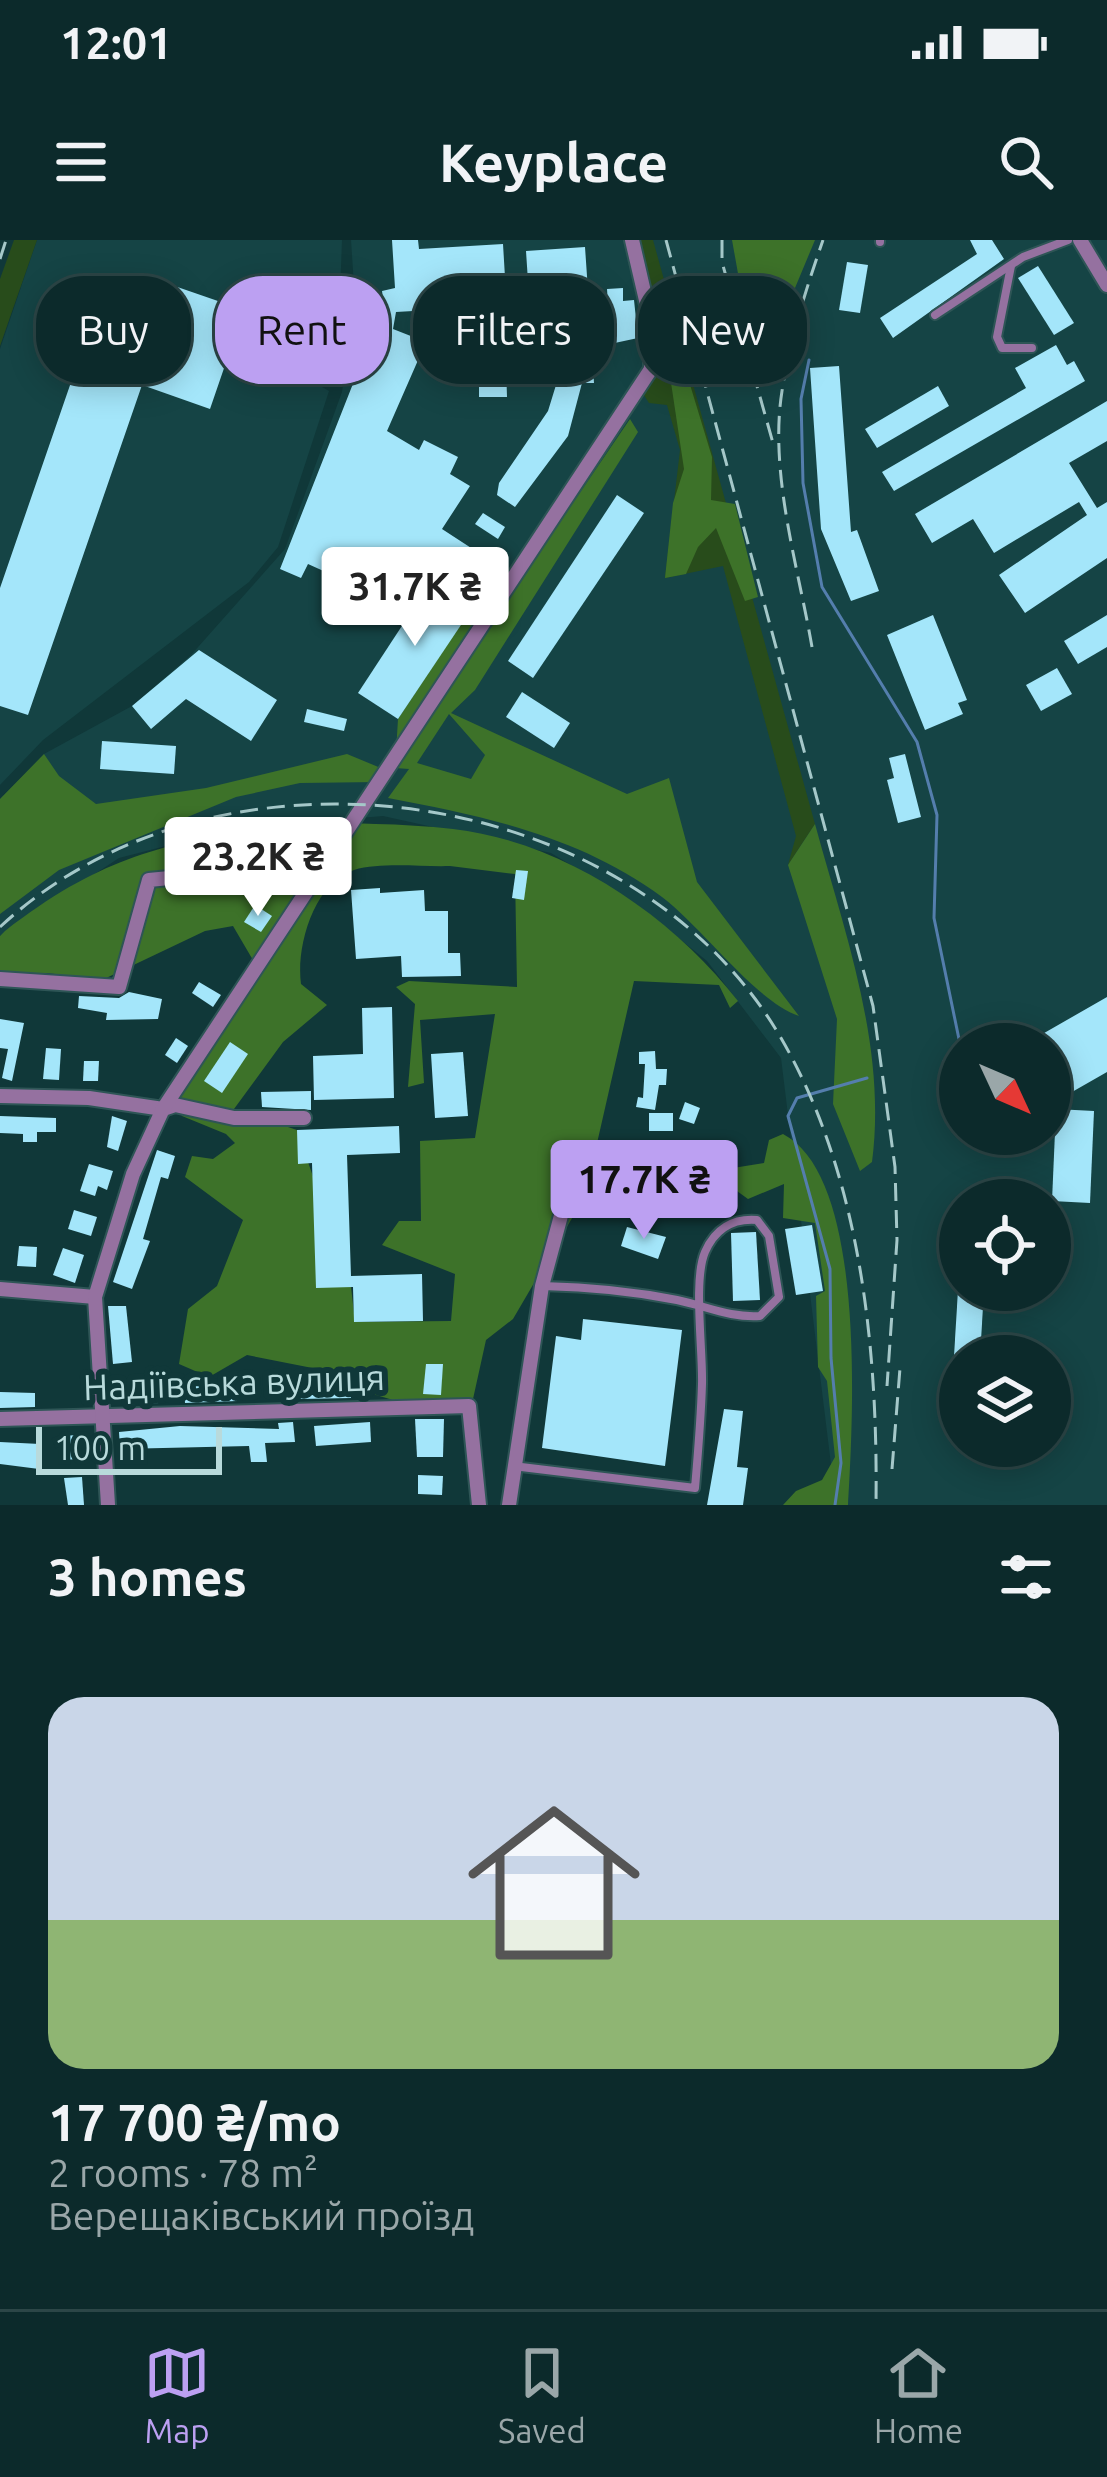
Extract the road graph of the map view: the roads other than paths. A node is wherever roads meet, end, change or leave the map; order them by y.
1 (632, 240) edge
2 (1068, 240) edge
3 (1080, 240) edge
4 (1011, 265) junction
5 (1107, 285) edge
6 (935, 315) dead end
7 (1032, 348) dead end
8 (314, 879) junction
9 (0, 979) edge
10 (0, 1096) edge
11 (164, 1109) junction
12 (304, 1118) dead end
13 (573, 1172) dead end
14 (542, 1286) junction
15 (0, 1288) edge
16 (94, 1298) junction
17 (702, 1305) junction
18 (103, 1416) junction
19 (0, 1419) edge
20 (513, 1466) junction
21 (108, 1505) edge
22 (479, 1505) edge
23 (509, 1505) edge

1 - 8 street
2 - 4 lane
3 - 5 street
4 - 6 lane
4 - 7 lane
8 - 9 street
8 - 11 street
10 - 11 street
11 - 12 street
11 - 16 street
13 - 14 street
14 - 17 lane
14 - 20 street
15 - 16 street
16 - 18 street
17 - 17 lane
17 - 20 lane
18 - 19 street, Надіївська вулиця
18 - 21 street
18 - 22 street, Надіївська вулиця
20 - 23 street

